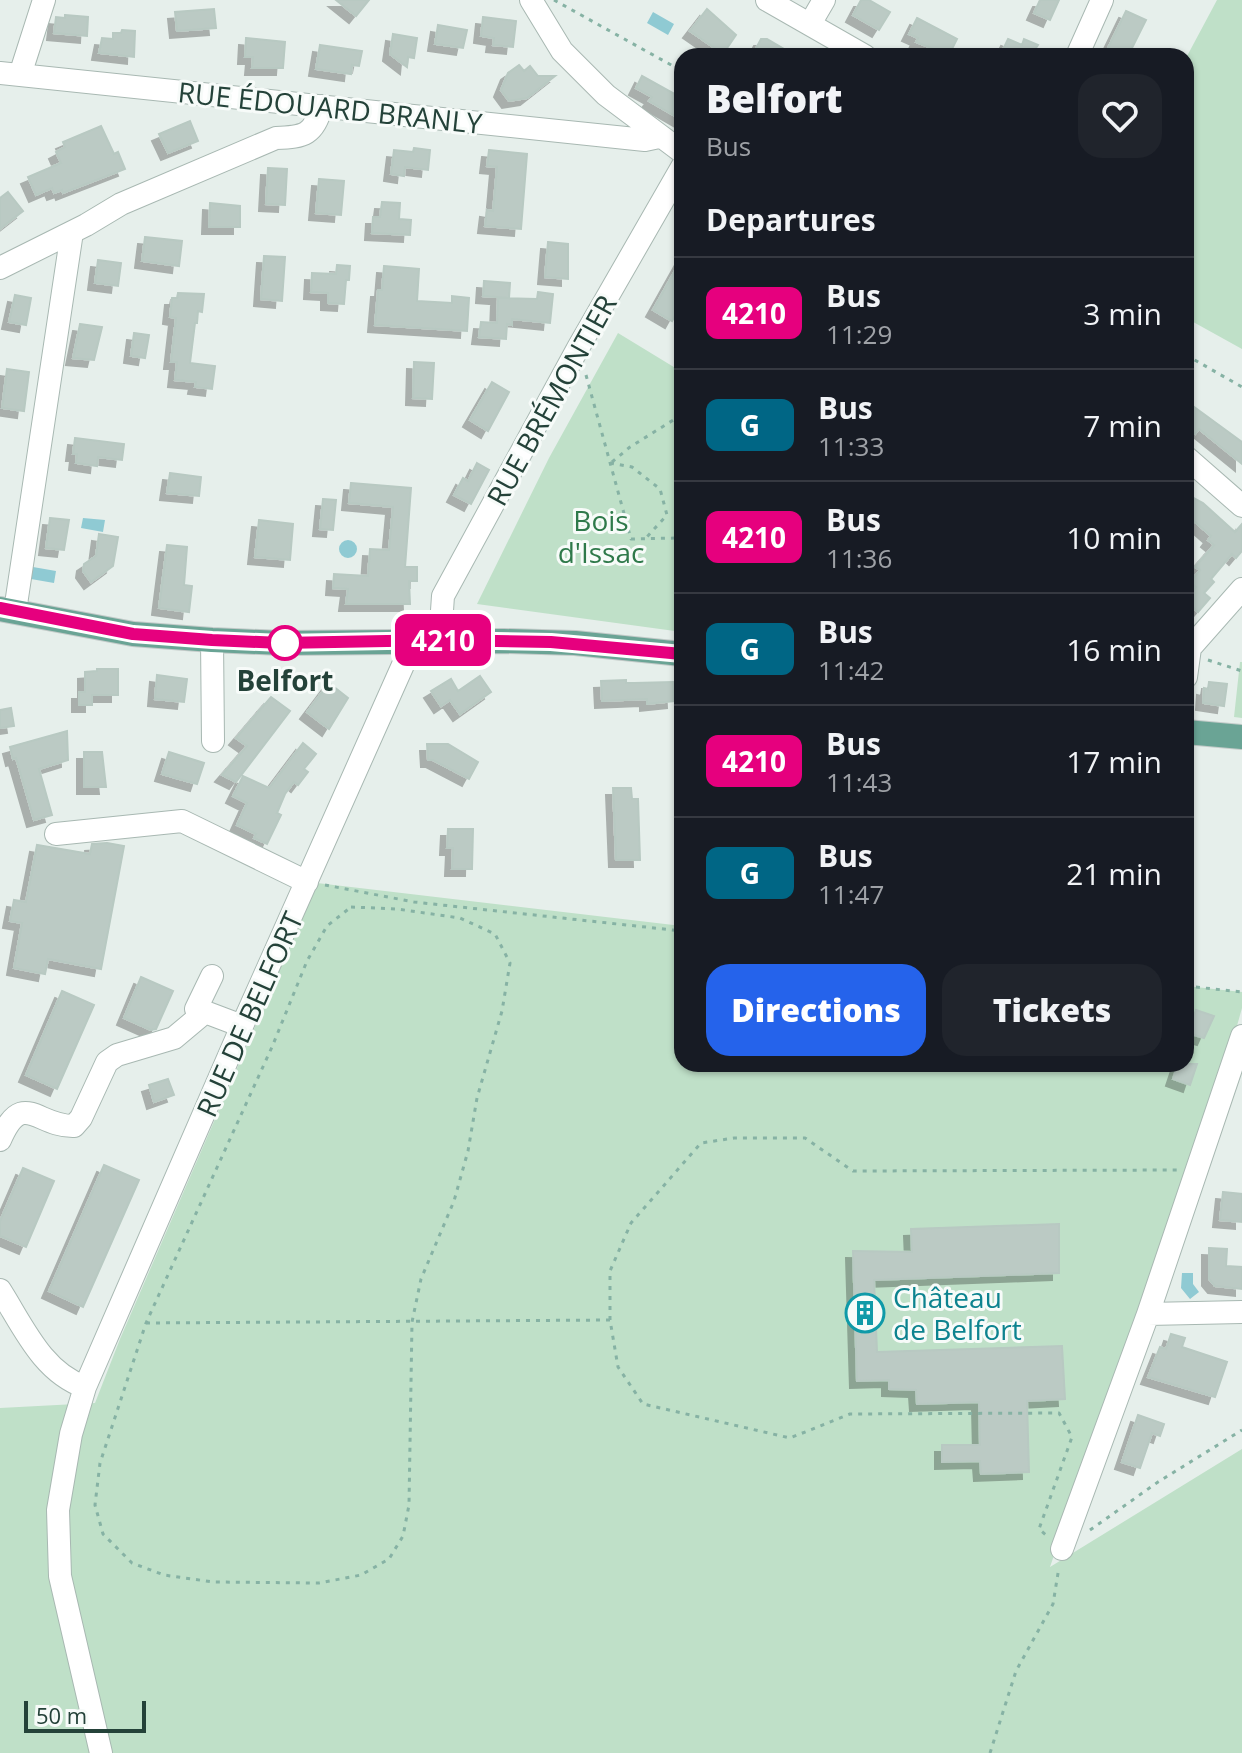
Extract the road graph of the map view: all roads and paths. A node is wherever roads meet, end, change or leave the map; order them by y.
1 (44, 0) edge
2 (531, 0) edge
3 (554, 0) edge
4 (767, 0) edge
5 (824, 0) edge
6 (1102, 0) edge
7 (810, 24) junction
8 (851, 48) edge
9 (1081, 48) edge
10 (674, 67) edge
11 (10, 74) edge
12 (278, 101) junction
13 (322, 106) junction
14 (659, 137) junction
15 (276, 138) junction
16 (674, 147) edge
17 (674, 181) edge
18 (72, 232) junction
19 (0, 268) edge
20 (578, 348) junction
21 (1194, 360) edge
22 (1242, 387) edge
23 (674, 420) edge
24 (610, 463) junction
25 (1194, 464) edge
26 (1242, 506) edge
27 (674, 538) edge
28 (645, 539) junction
29 (1242, 589) edge
30 (7, 610) edge
31 (212, 640) junction
32 (409, 640) junction
33 (440, 640) junction
34 (1194, 643) edge
35 (674, 653) edge
36 (1194, 655) edge
37 (1242, 671) edge
38 (1194, 733) edge
39 (1242, 737) edge
40 (213, 741) dead end
41 (56, 834) dead end
42 (307, 882) junction
43 (674, 930) edge
44 (212, 976) dead end
45 (1194, 987) edge
46 (1242, 992) edge
47 (205, 1012) junction
48 (242, 1026) junction
49 (1242, 1039) edge
50 (0, 1140) edge
51 (1196, 1171) junction
52 (0, 1290) edge
53 (1242, 1312) edge
54 (1148, 1314) junction
55 (610, 1320) junction
56 (412, 1322) junction
57 (146, 1323) junction
58 (85, 1387) junction
59 (1242, 1430) edge
60 (1062, 1549) junction
61 (101, 1753) edge
62 (990, 1753) edge

1 - 11 street
2 - 14 street
3 - 10 path
4 - 7 street
5 - 7 street
6 - 9 street
7 - 8 street
11 - 12 street, RUE ÉDOUARD BRANLY
12 - 13 street, RUE ÉDOUARD BRANLY
12 - 15 street
13 - 14 street, RUE ÉDOUARD BRANLY
13 - 15 street
14 - 16 street
15 - 18 street
17 - 20 street, RUE BRÉMONTIER
18 - 19 street
18 - 30 street
20 - 24 path
20 - 33 street, RUE BRÉMONTIER
21 - 22 path
23 - 24 path
24 - 28 path
24 - 28 path
25 - 26 street
27 - 28 path
29 - 34 street
30 - 31 main road
31 - 32 main road
31 - 40 street
32 - 33 main road
32 - 42 street, RUE DE BELFORT
33 - 35 main road
36 - 37 path
38 - 39 main road
41 - 42 street
42 - 43 path
42 - 48 street, RUE DE BELFORT
44 - 47 street
45 - 46 path
47 - 48 street
47 - 50 street
48 - 58 street, RUE DE BELFORT
49 - 51 street
51 - 54 street
51 - 55 path
52 - 58 street
53 - 54 street
54 - 60 street
55 - 56 path
55 - 60 path
56 - 57 path
56 - 57 path
56 - 57 path
58 - 61 street, RUE DE BELFORT
59 - 60 path
60 - 62 path

